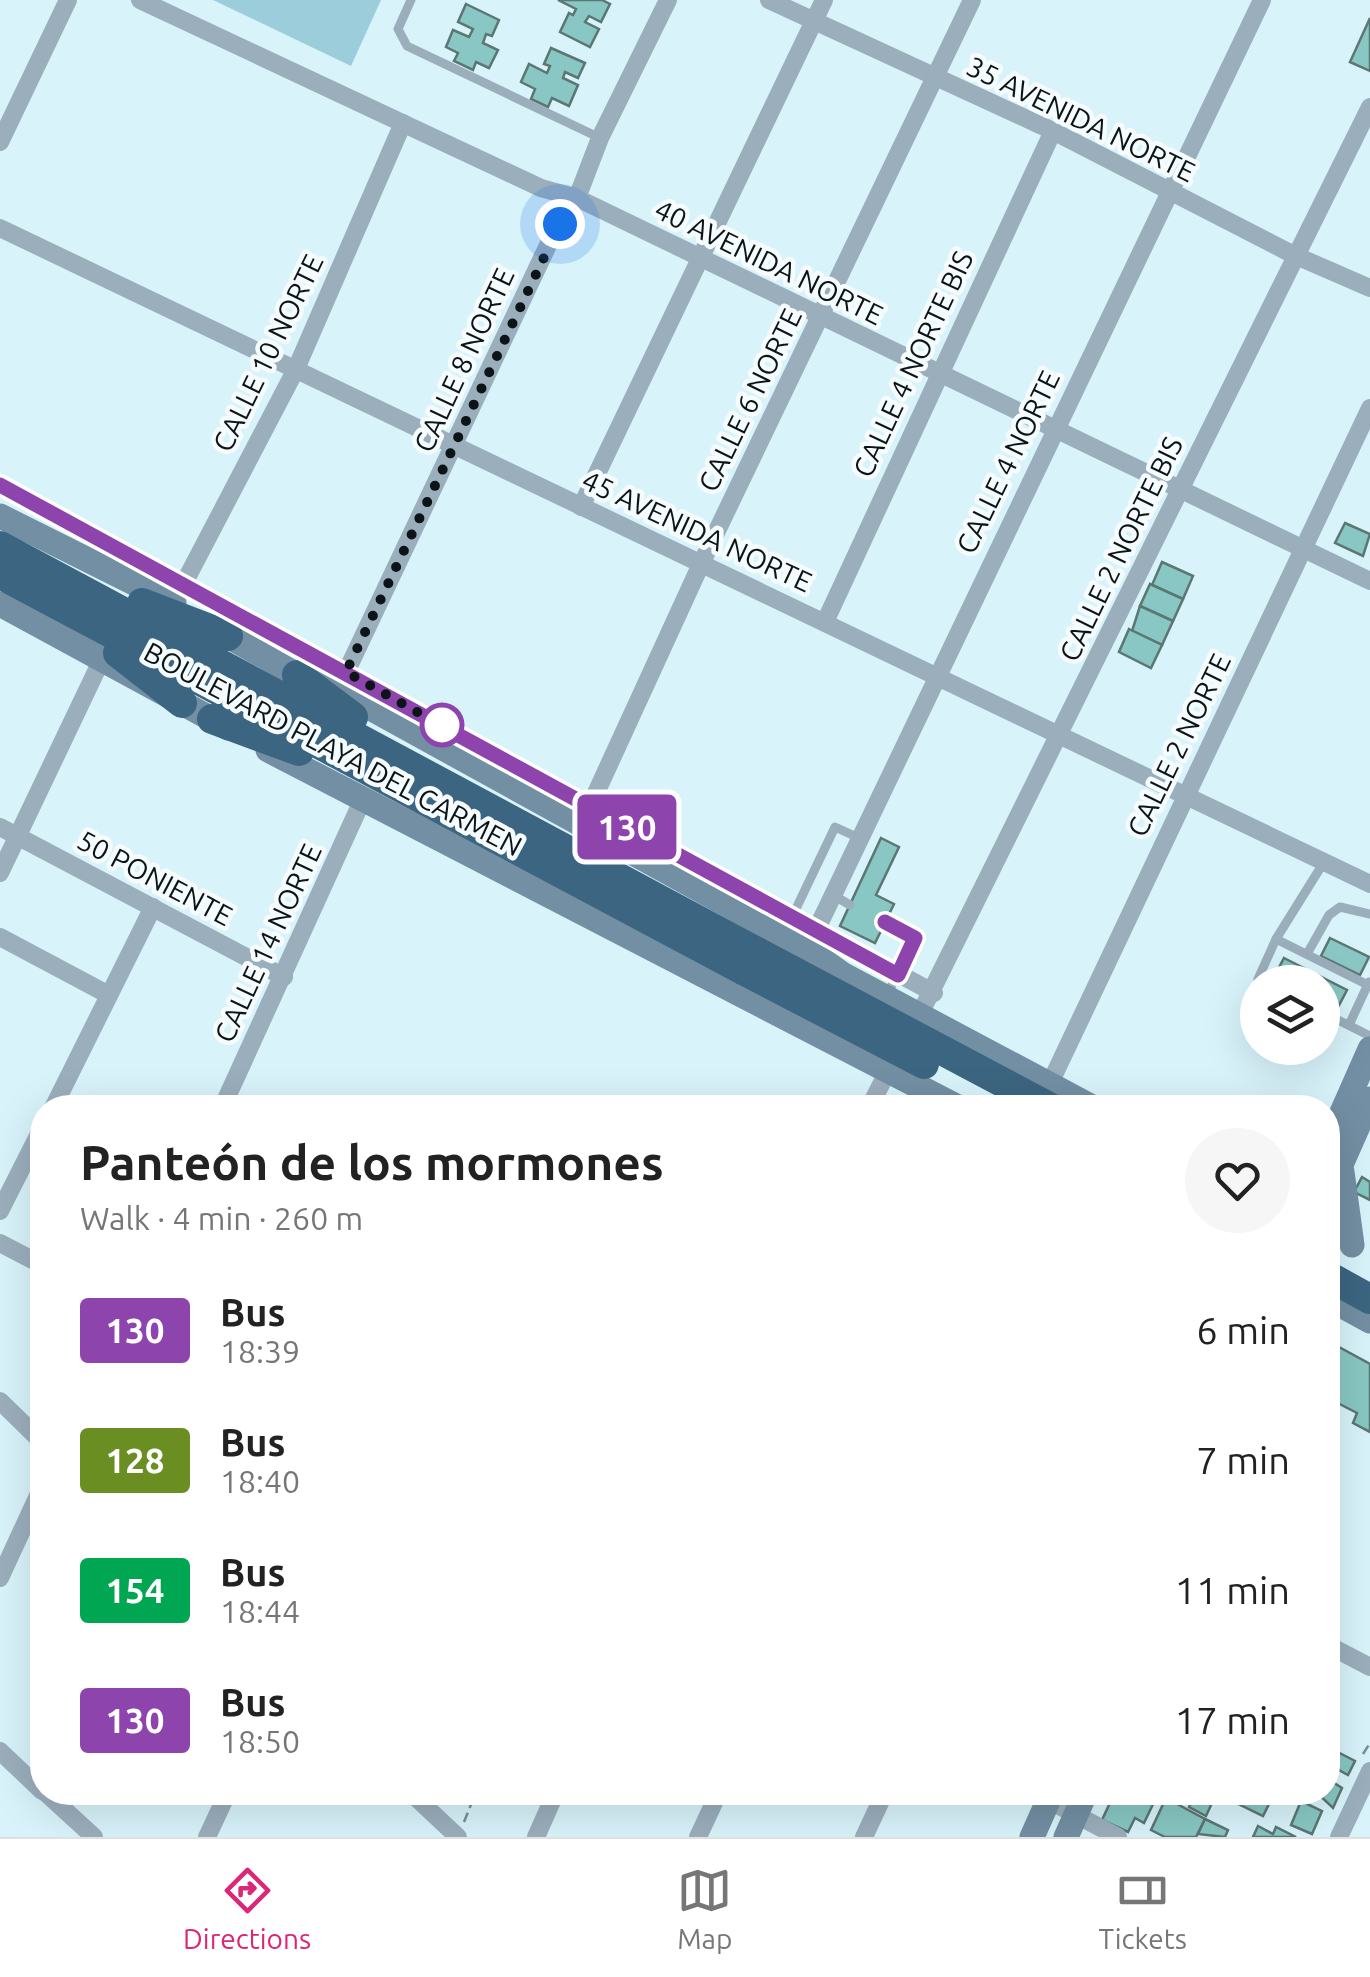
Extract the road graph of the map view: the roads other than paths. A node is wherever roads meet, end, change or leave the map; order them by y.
1 (68, 0) edge
2 (140, 0) edge
3 (411, 0) edge
4 (668, 0) edge
5 (769, 0) edge
6 (824, 0) edge
7 (972, 0) edge
8 (1262, 0) edge
9 (814, 23) junction
10 (933, 78) junction
11 (1370, 107) edge
12 (404, 123) junction
13 (1053, 131) junction
14 (600, 138) junction
15 (0, 142) edge
16 (1166, 191) junction
17 (577, 198) junction
18 (0, 228) edge
19 (1294, 256) junction
20 (702, 261) junction
21 (1370, 288) edge
22 (821, 318) junction
23 (296, 369) junction
24 (937, 374) junction
25 (1370, 408) edge
26 (1055, 428) junction
27 (454, 446) junction
28 (0, 485) edge
29 (1180, 490) junction
30 (580, 507) junction
31 (0, 516) edge
32 (0, 546) edge
33 (1303, 550) junction
34 (700, 564) junction
35 (0, 574) edge
36 (54, 574) junction
37 (1370, 581) edge
38 (179, 592) junction
39 (0, 604) edge
40 (57, 605) junction
41 (825, 622) junction
42 (228, 636) junction
43 (102, 659) junction
44 (297, 674) junction
45 (934, 676) junction
46 (341, 681) junction
47 (182, 703) junction
48 (212, 720) junction
49 (1058, 738) junction
50 (414, 781) junction
51 (1184, 796) junction
52 (362, 801) junction
53 (585, 816) junction
54 (0, 826) edge
55 (18, 836) junction
56 (860, 839) junction
57 (1325, 860) junction
58 (706, 868) junction
59 (0, 873) edge
60 (670, 874) junction
61 (1370, 884) edge
62 (833, 895) junction
63 (757, 897) joint
64 (850, 905) dead end
65 (153, 908) junction
66 (1370, 914) edge
67 (885, 922) dead end
68 (0, 936) edge
69 (1276, 939) junction
70 (812, 940) junction
71 (766, 942) junction
72 (1307, 954) junction
73 (1265, 965) edge
74 (284, 977) junction
75 (1369, 983) edge
76 (892, 985) junction
77 (110, 995) junction
78 (927, 1004) junction
79 (1340, 1021) edge
80 (1350, 1026) junction
81 (1370, 1036) edge
82 (1370, 1049) edge
83 (887, 1071) junction
84 (60, 1095) edge
85 (228, 1095) edge
86 (876, 1095) edge
87 (934, 1095) edge
88 (990, 1095) edge
89 (1037, 1095) edge
90 (1040, 1095) edge
91 (1048, 1095) edge
92 (1370, 1099) edge
93 (1340, 1138) edge
94 (1340, 1145) edge
95 (30, 1152) edge
96 (1340, 1187) edge
97 (0, 1211) edge
98 (0, 1243) edge
99 (1350, 1251) edge
100 (30, 1259) edge
101 (1370, 1277) edge
102 (1340, 1283) edge
103 (1370, 1299) edge
104 (1340, 1305) edge
105 (1370, 1321) edge
106 (0, 1401) edge
107 (30, 1430) edge
108 (30, 1513) edge
109 (0, 1578) edge
110 (1340, 1652) edge
111 (1370, 1668) edge
112 (0, 1751) edge
113 (1370, 1771) edge
114 (30, 1776) edge
115 (62, 1805) edge
116 (222, 1805) edge
117 (424, 1805) edge
118 (550, 1805) edge
119 (713, 1805) edge
120 (879, 1805) edge
121 (1042, 1805) edge
122 (1076, 1815) edge
123 (94, 1837) edge
124 (207, 1837) edge
125 (458, 1837) edge
126 (536, 1837) edge
127 (698, 1837) edge
128 (864, 1837) edge
129 (1032, 1837) edge
130 (1118, 1837) edge
131 (1340, 1837) edge

1 - 15 street
2 - 12 street, 40 AVENIDA NORTE
3 - 14 lane
4 - 14 street, CALLE 8 NORTE
5 - 9 street, 35 AVENIDA NORTE
6 - 9 street
7 - 10 street, CALLE 6 NORTE
8 - 16 street, CALLE 4 NORTE
9 - 10 street, 35 AVENIDA NORTE
9 - 20 street
10 - 13 street, 35 AVENIDA NORTE
10 - 22 street, CALLE 6 NORTE
11 - 19 street, CALLE 2 NORTE BIS
12 - 17 street, 40 AVENIDA NORTE
12 - 23 street, CALLE 10 NORTE
13 - 16 street, 35 AVENIDA NORTE
13 - 24 street, CALLE 4 NORTE BIS
14 - 17 street, CALLE 8 NORTE
16 - 19 street, 35 AVENIDA NORTE
16 - 26 street, CALLE 4 NORTE
17 - 20 street, 40 AVENIDA NORTE
17 - 27 street, CALLE 8 NORTE
18 - 23 street, 45 AVENIDA NORTE
19 - 21 street, 35 AVENIDA NORTE
19 - 29 street, CALLE 2 NORTE BIS
20 - 22 street, 40 AVENIDA NORTE
20 - 30 street
22 - 24 street, 40 AVENIDA NORTE
22 - 34 street, CALLE 6 NORTE
23 - 27 street, 45 AVENIDA NORTE
23 - 38 street, CALLE 10 NORTE
24 - 26 street, 40 AVENIDA NORTE
24 - 41 street, CALLE 4 NORTE BIS
25 - 33 street, CALLE 2 NORTE
26 - 29 street, 40 AVENIDA NORTE
26 - 45 street, CALLE 4 NORTE
27 - 30 street, 45 AVENIDA NORTE
27 - 46 street, CALLE 8 NORTE
28 - 38 street
29 - 33 street, 40 AVENIDA NORTE
29 - 49 street, CALLE 2 NORTE BIS
30 - 34 street, 45 AVENIDA NORTE
31 - 38 main road, BOULEVARD PLAYA DEL CARMEN
32 - 36 highway
33 - 37 street, 40 AVENIDA NORTE
33 - 51 street, CALLE 2 NORTE
34 - 41 street, 45 AVENIDA NORTE
34 - 53 street, CALLE 6 NORTE
35 - 40 highway
36 - 42 highway
36 - 50 highway
38 - 42 main road, BOULEVARD PLAYA DEL CARMEN
38 - 46 street
39 - 43 main road, BOULEVARD PLAYA DEL CARMEN
40 - 47 highway
40 - 50 highway
41 - 45 street, 45 AVENIDA NORTE
42 - 44 main road, BOULEVARD PLAYA DEL CARMEN
43 - 47 main road, BOULEVARD PLAYA DEL CARMEN
43 - 55 street
44 - 46 main road, BOULEVARD PLAYA DEL CARMEN
44 - 50 highway
45 - 49 street, 45 AVENIDA NORTE
45 - 56 street, CALLE 4 NORTE
46 - 53 main road, BOULEVARD PLAYA DEL CARMEN
47 - 48 main road, BOULEVARD PLAYA DEL CARMEN
48 - 50 highway
48 - 52 main road, BOULEVARD PLAYA DEL CARMEN
49 - 51 street, 45 AVENIDA NORTE
49 - 78 street, CALLE 2 NORTE BIS
50 - 71 highway
51 - 57 street, 45 AVENIDA NORTE
51 - 91 street, CALLE 2 NORTE
52 - 74 street, CALLE 14 NORTE
52 - 83 main road, BOULEVARD PLAYA DEL CARMEN
53 - 58 street
53 - 60 main road, BOULEVARD PLAYA DEL CARMEN
54 - 55 street, 50 PONIENTE
55 - 59 street
55 - 65 street, 50 PONIENTE
56 - 62 street, CALLE 4 NORTE
56 - 71 lane
57 - 61 street, 45 AVENIDA NORTE
57 - 69 lane
58 - 60 main road
58 - 63 street
60 - 71 main road, BOULEVARD PLAYA DEL CARMEN
62 - 64 lane
62 - 70 street, CALLE 4 NORTE
63 - 71 main road
65 - 74 street, 50 PONIENTE
65 - 77 street
66 - 72 lane
67 - 76 lane
68 - 77 street
69 - 72 lane
69 - 73 lane
70 - 71 main road, BOULEVARD PLAYA DEL CARMEN
70 - 76 main road, BOULEVARD PLAYA DEL CARMEN
71 - 88 highway, bridge
71 - 89 highway, bridge
72 - 75 lane
74 - 85 street, CALLE 14 NORTE
75 - 80 lane
76 - 78 main road, BOULEVARD PLAYA DEL CARMEN
77 - 84 street
78 - 83 street
78 - 90 main road, BOULEVARD PLAYA DEL CARMEN
79 - 80 lane
80 - 81 lane
82 - 93 main road
83 - 86 street
83 - 87 main road, BOULEVARD PLAYA DEL CARMEN
92 - 94 main road
95 - 97 street
96 - 99 main road
98 - 100 street
99 - 101 highway
102 - 103 highway
104 - 105 main road
106 - 107 street
108 - 109 street
110 - 111 street
112 - 114 street
113 - 131 street
115 - 123 street
116 - 124 street
117 - 125 street
118 - 126 street
119 - 127 street
120 - 128 street
121 - 129 main road
122 - 130 street

